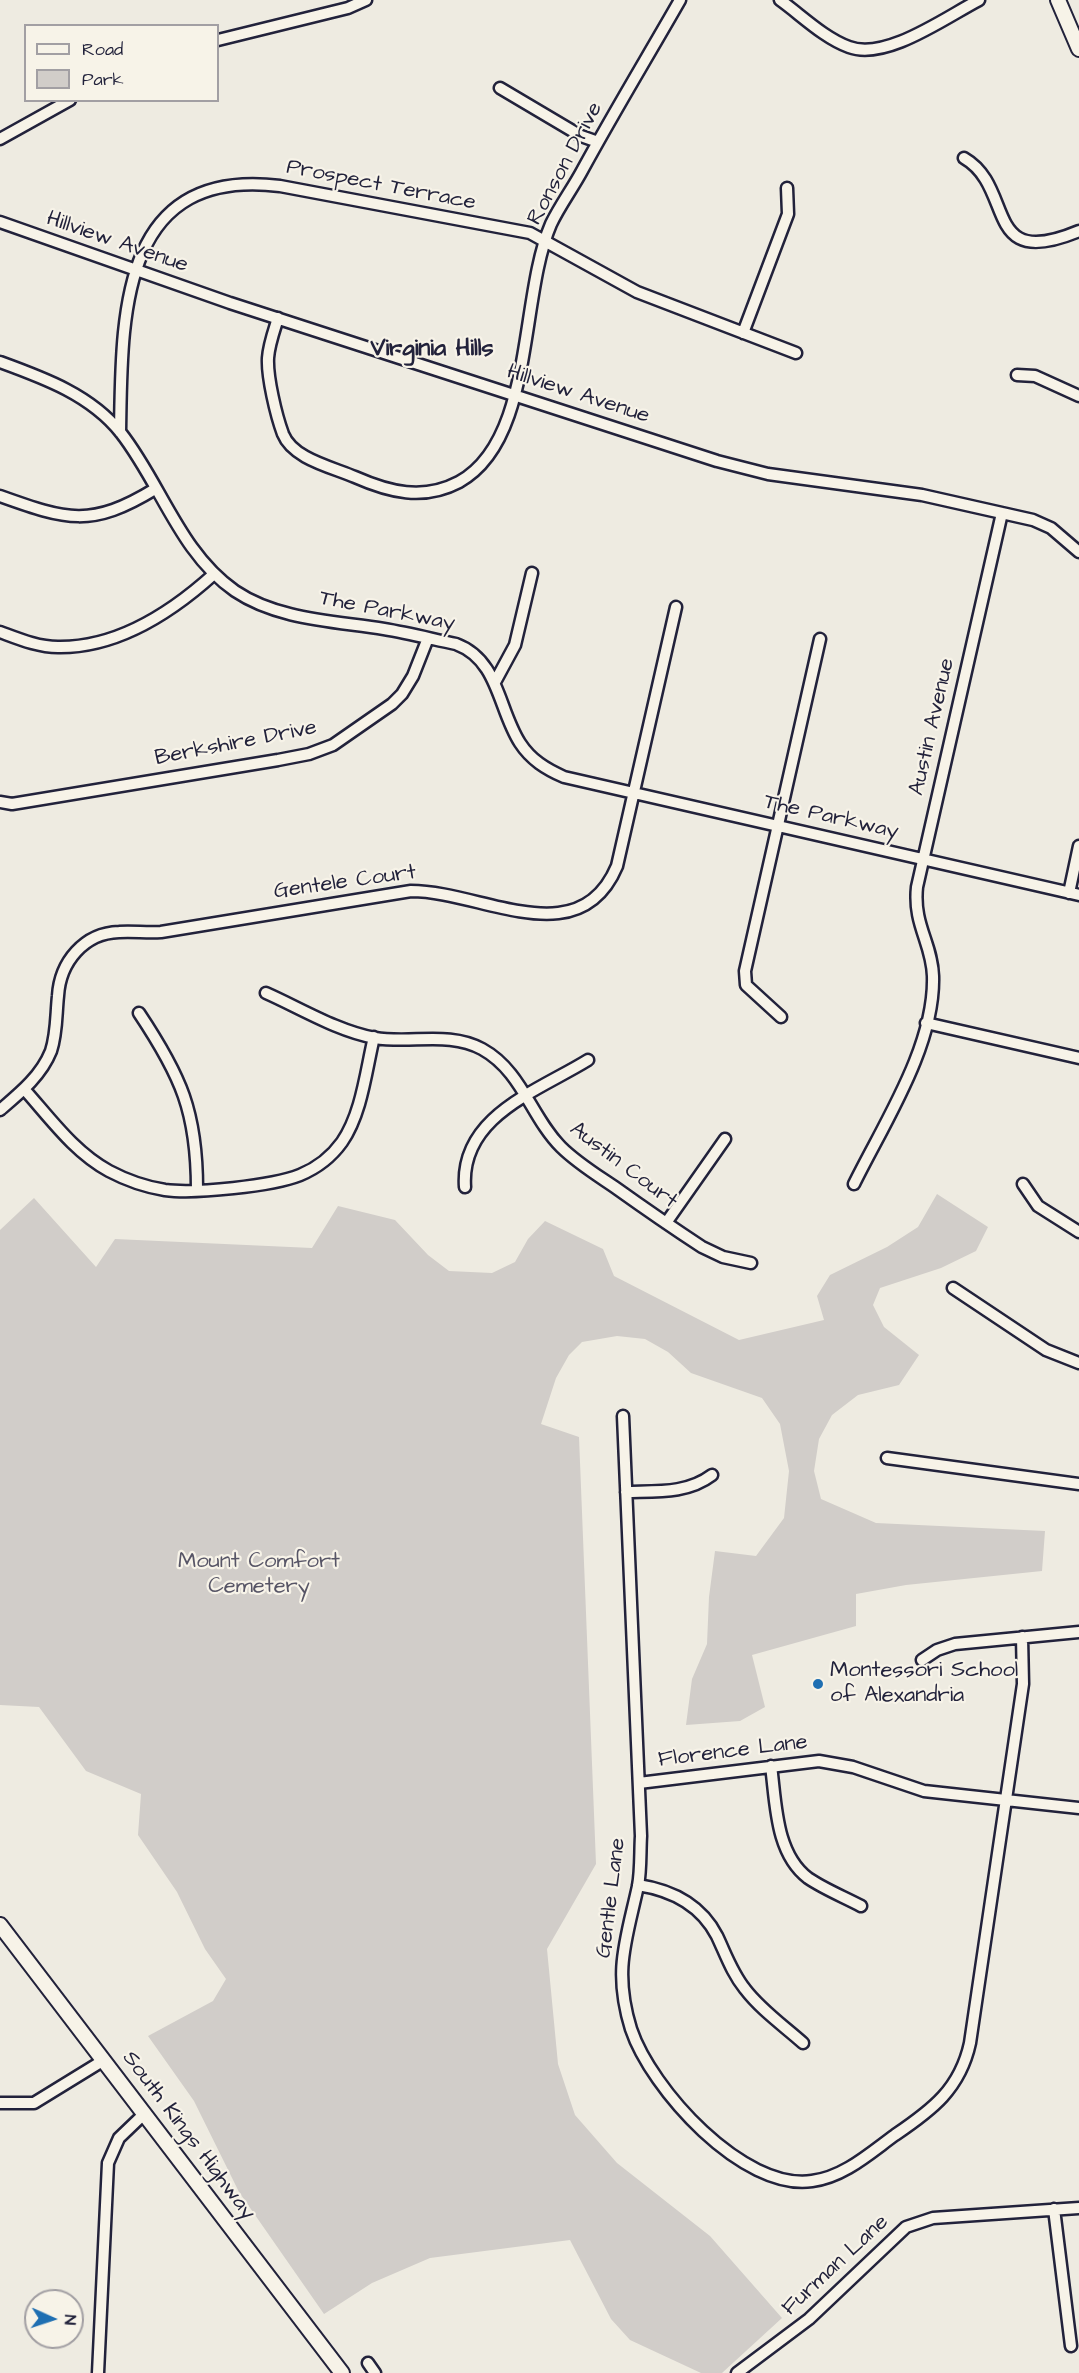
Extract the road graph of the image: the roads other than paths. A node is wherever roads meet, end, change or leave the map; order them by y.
1 (366, 0) edge
2 (680, 0) edge
3 (780, 0) edge
4 (979, 0) edge
5 (1058, 0) edge
6 (219, 40) edge
7 (1079, 49) edge
8 (500, 88) dead end
9 (66, 102) edge
10 (0, 139) edge
11 (598, 142) junction
12 (964, 158) dead end
13 (787, 188) dead end
14 (0, 222) edge
15 (1079, 231) edge
16 (546, 241) junction
17 (136, 270) junction
18 (278, 318) junction
19 (743, 333) junction
20 (796, 354) dead end
21 (0, 363) edge
22 (1017, 375) dead end
23 (513, 395) junction
24 (1079, 396) edge
25 (120, 432) junction
26 (155, 489) junction
27 (0, 496) edge
28 (1002, 513) junction
29 (1079, 552) edge
30 (532, 573) dead end
31 (214, 574) junction
32 (676, 608) dead end
33 (0, 632) edge
34 (428, 638) junction
35 (820, 639) dead end
36 (495, 682) junction
37 (633, 793) junction
38 (0, 802) edge
39 (778, 826) junction
40 (1079, 846) edge
41 (923, 859) junction
42 (1074, 894) edge
43 (266, 993) dead end
44 (139, 1013) dead end
45 (781, 1017) dead end
46 (926, 1023) junction
47 (374, 1037) junction
48 (1079, 1058) edge
49 (588, 1060) dead end
50 (24, 1089) junction
51 (526, 1096) junction
52 (0, 1110) edge
53 (725, 1140) dead end
54 (854, 1184) dead end
55 (1023, 1184) dead end
56 (465, 1187) dead end
57 (198, 1189) junction
58 (666, 1223) junction
59 (1079, 1232) edge
60 (751, 1263) dead end
61 (953, 1288) dead end
62 (1079, 1364) edge
63 (623, 1416) dead end
64 (887, 1458) dead end
65 (712, 1475) dead end
66 (1079, 1484) edge
67 (626, 1492) junction
68 (1079, 1632) edge
69 (1022, 1637) junction
70 (922, 1660) dead end
71 (771, 1766) junction
72 (639, 1782) junction
73 (1007, 1801) junction
74 (1079, 1808) edge
75 (638, 1885) junction
76 (861, 1906) dead end
77 (0, 1924) edge
78 (803, 2043) dead end
79 (104, 2060) junction
80 (0, 2103) edge
81 (144, 2114) junction
82 (1079, 2208) edge
83 (1054, 2209) junction
84 (1071, 2346) dead end
85 (368, 2363) dead end
86 (98, 2373) edge
87 (342, 2373) edge
88 (375, 2373) edge
89 (737, 2373) edge

1 - 6 street
2 - 11 street, Ronson Drive
3 - 4 street
5 - 7 main road
8 - 11 street
9 - 10 street
11 - 16 street, Ronson Drive
12 - 15 street
13 - 19 street
14 - 17 street, Hillview Avenue
16 - 17 street, Prospect Terrace
16 - 19 street, Prospect Terrace
16 - 23 street, Ronson Drive
17 - 18 street, Hillview Avenue
17 - 25 street, Prospect Terrace
18 - 23 street, Hillview Avenue
18 - 23 street, Ronson Drive
19 - 20 street, Prospect Terrace
21 - 25 street, The Parkway
22 - 24 street
23 - 28 street, Hillview Avenue
25 - 26 street, The Parkway
26 - 27 street
26 - 31 street, The Parkway
28 - 29 street, Hillview Avenue
28 - 41 street, Austin Avenue
30 - 36 street
31 - 33 street
31 - 34 street, The Parkway
32 - 37 street, Gentele Court
34 - 36 street, The Parkway
34 - 38 street, Berkshire Drive
35 - 39 street
36 - 37 street, The Parkway
37 - 39 street, The Parkway
37 - 50 street, Gentele Court
39 - 41 street, The Parkway
39 - 45 street
40 - 42 street
41 - 42 street, The Parkway
41 - 46 street, Austin Avenue
43 - 47 street, Austin Court
44 - 57 street
46 - 48 street
46 - 54 street, Austin Avenue
47 - 51 street, Austin Court
47 - 57 street
49 - 51 street
50 - 52 street
50 - 57 street
51 - 56 street
51 - 58 street, Austin Court
53 - 58 street
55 - 59 street
58 - 60 street, Austin Court
61 - 62 street
63 - 67 street, Gentle Lane
64 - 66 street
65 - 67 street
67 - 72 street, Gentle Lane
68 - 69 street
69 - 70 street
69 - 73 street, Gentle Lane
71 - 72 street, Florence Lane
71 - 73 street, Florence Lane
71 - 76 street
72 - 75 street, Gentle Lane
73 - 74 street, Florence Lane
73 - 75 street, Gentle Lane
75 - 78 street
77 - 79 main road, South Kings Highway
79 - 80 street
79 - 81 main road, South Kings Highway
81 - 86 street
81 - 87 main road, South Kings Highway
82 - 83 street, Furman Lane
83 - 84 street
83 - 89 street, Furman Lane
85 - 88 street

